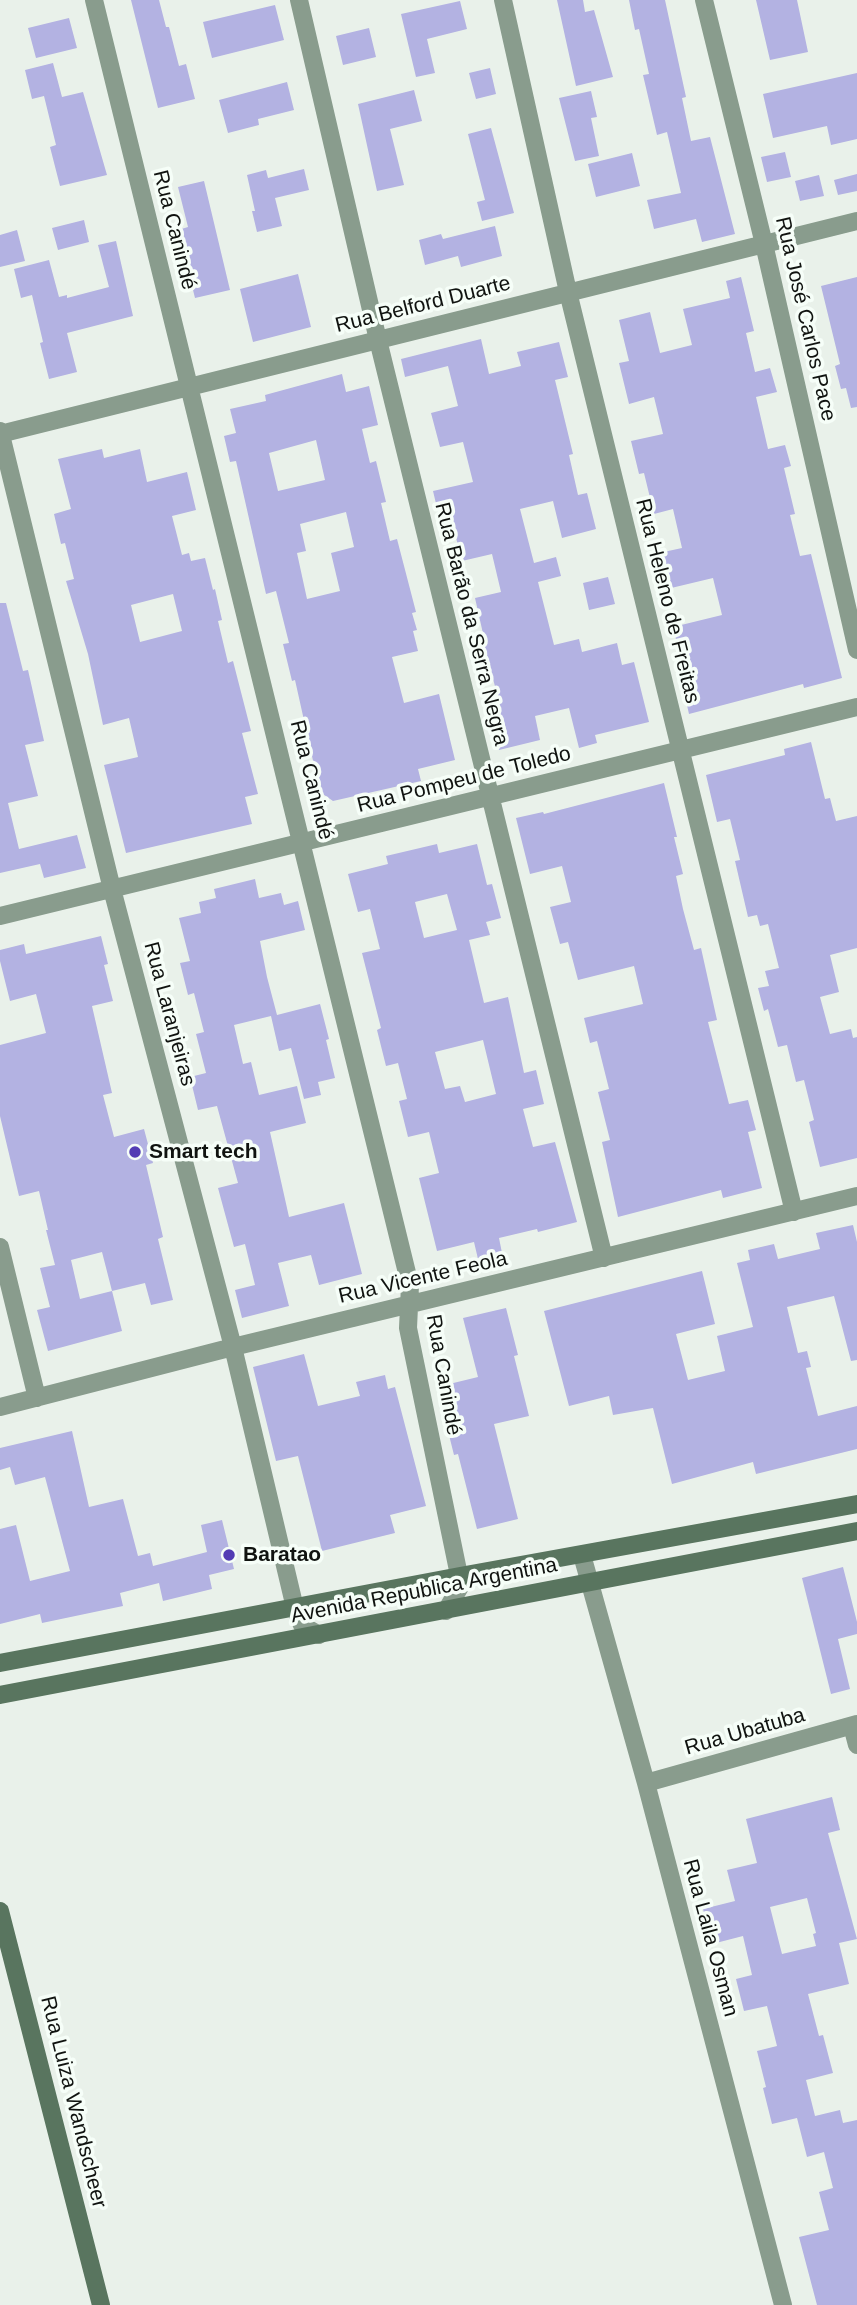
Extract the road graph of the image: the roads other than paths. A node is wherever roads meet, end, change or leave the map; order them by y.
1 (93, 0) edge
2 (299, 0) edge
3 (503, 0) edge
4 (704, 0) edge
5 (857, 221) edge
6 (764, 244) junction
7 (568, 292) junction
8 (378, 340) junction
9 (190, 387) junction
10 (0, 433) edge
11 (857, 650) edge
12 (857, 707) edge
13 (680, 750) junction
14 (490, 797) junction
15 (303, 842) junction
16 (112, 889) junction
17 (0, 916) edge
18 (857, 1196) edge
19 (794, 1212) junction
20 (0, 1247) edge
21 (604, 1258) junction
22 (409, 1305) junction
23 (233, 1347) junction
24 (37, 1398) junction
25 (0, 1407) edge
26 (857, 1504) edge
27 (857, 1531) edge
28 (583, 1555) junction
29 (460, 1576) junction
30 (590, 1583) junction
31 (295, 1608) junction
32 (446, 1611) junction
33 (319, 1635) junction
34 (0, 1663) edge
35 (0, 1695) edge
36 (855, 1725) edge
37 (857, 1745) edge
38 (646, 1783) junction
39 (0, 1911) edge
40 (101, 2305) edge
41 (783, 2305) edge

1 - 9 street, Rua Canindé
2 - 8 street, Rua Barão da Serra Negra
3 - 7 street, Rua Heleno de Freitas
4 - 6 street, Rua José Carlos Pace
5 - 6 street, Rua Belford Duarte
6 - 7 street, Rua Belford Duarte
6 - 11 street, Rua José Carlos Pace
7 - 8 street, Rua Belford Duarte
7 - 13 street, Rua Heleno de Freitas
8 - 9 street, Rua Belford Duarte
8 - 14 street, Rua Barão da Serra Negra
9 - 10 street, Rua Belford Duarte
9 - 15 street, Rua Canindé
10 - 16 street, Rua Laranjeiras
12 - 13 street, Rua Pompeu de Toledo
13 - 14 street, Rua Pompeu de Toledo
13 - 19 street, Rua Heleno de Freitas
14 - 15 street, Rua Pompeu de Toledo
14 - 21 street, Rua Barão da Serra Negra
15 - 16 street, Rua Pompeu de Toledo
15 - 22 street, Rua Canindé
16 - 17 street, Rua Pompeu de Toledo
16 - 23 street, Rua Laranjeiras
18 - 19 street, Rua Vicente Feola
19 - 21 street, Rua Vicente Feola
20 - 24 street
21 - 22 street, Rua Vicente Feola
22 - 23 street, Rua Vicente Feola
22 - 29 street, Rua Canindé
23 - 24 street, Rua Vicente Feola
23 - 31 street, Rua Laranjeiras
24 - 25 street, Rua Vicente Feola
26 - 28 main road, Avenida Republica Argentina
27 - 30 main road, Avenida Republica Argentina
28 - 29 main road, Avenida Republica Argentina
28 - 30 street, Rua Laila Osman
29 - 31 main road, Avenida Republica Argentina
29 - 32 street
30 - 32 main road, Avenida Republica Argentina
30 - 38 street, Rua Laila Osman
31 - 33 street
31 - 34 main road, Avenida Republica Argentina
32 - 33 main road, Avenida Republica Argentina
33 - 35 main road, Avenida Republica Argentina
36 - 37 street
36 - 38 street, Rua Ubatuba
38 - 41 street, Rua Laila Osman
39 - 40 main road, Rua Luiza Wandscheer

